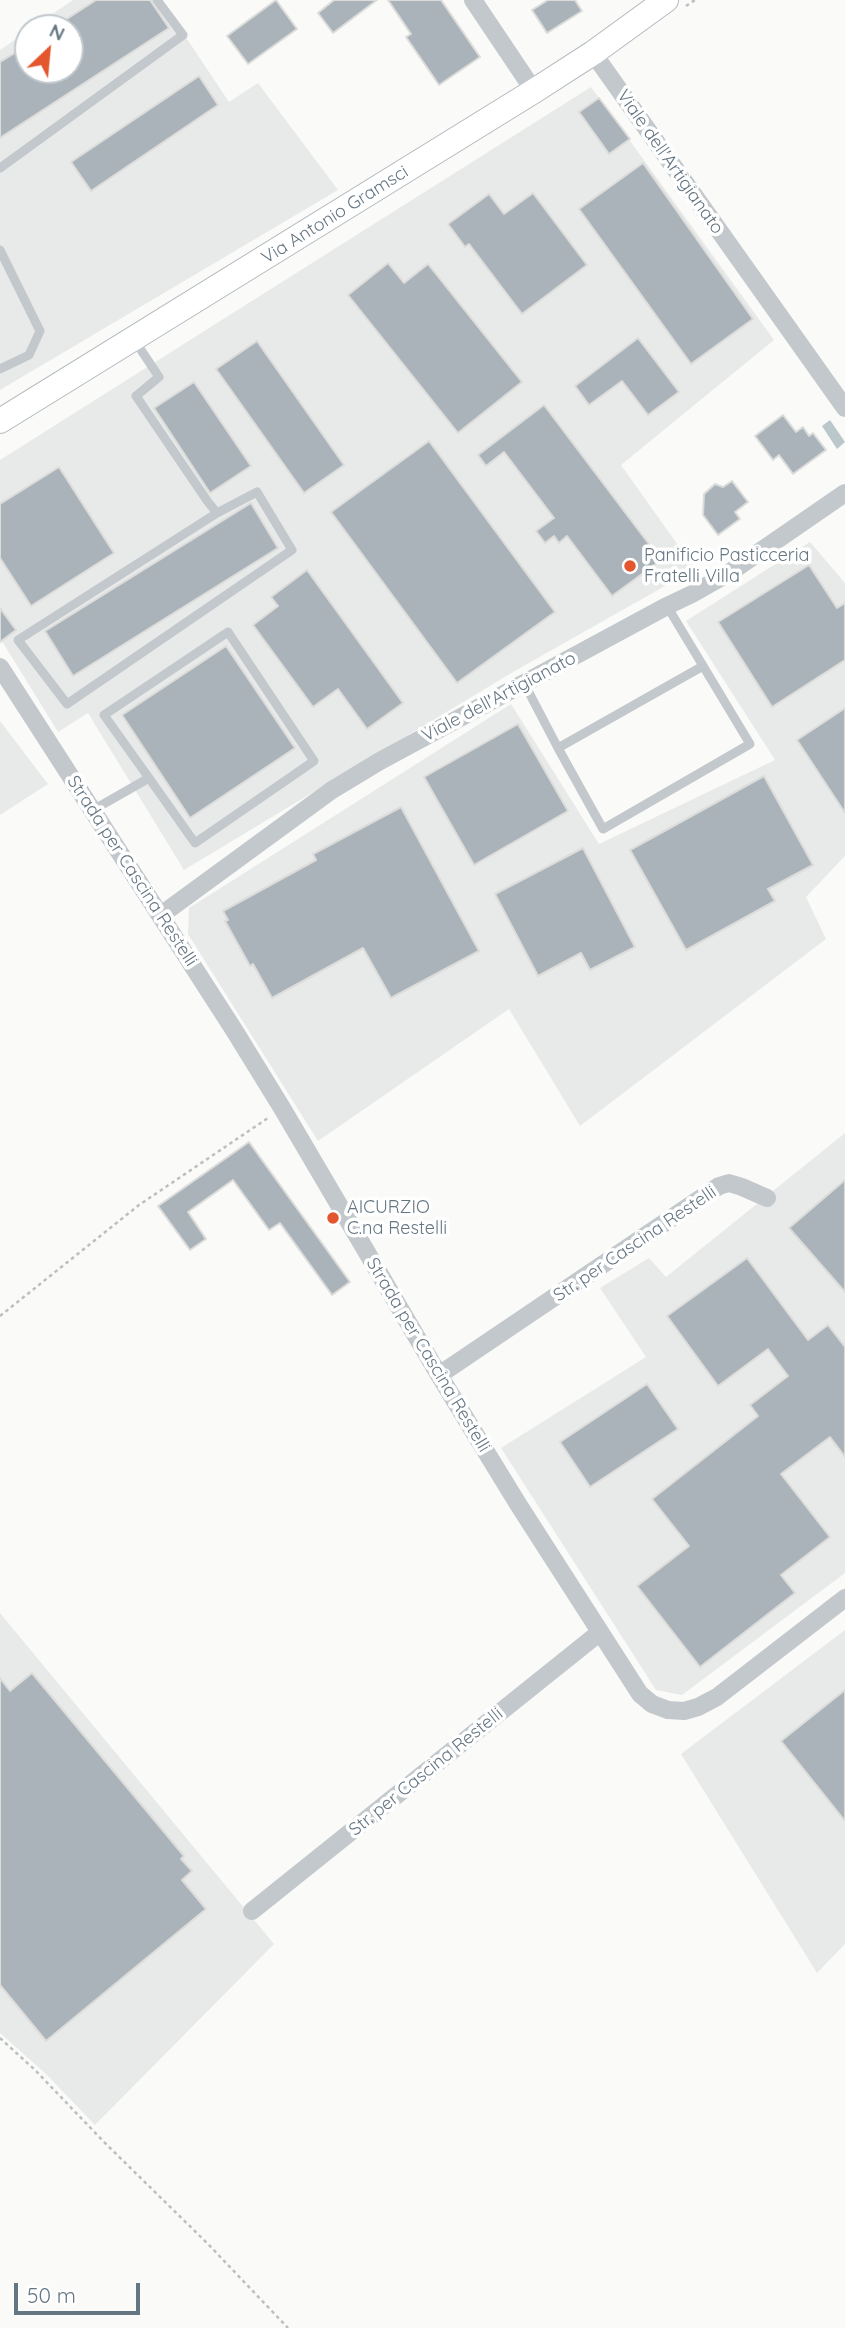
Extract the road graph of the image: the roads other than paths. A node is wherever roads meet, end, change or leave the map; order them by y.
1 (158, 0) edge
2 (473, 0) edge
3 (666, 0) edge
4 (593, 53) junction
5 (534, 92) junction
6 (0, 168) edge
7 (0, 250) edge
8 (134, 339) junction
9 (0, 369) edge
10 (845, 408) edge
11 (0, 421) edge
12 (845, 493) edge
13 (217, 513) junction
14 (667, 606) junction
15 (703, 666) junction
16 (0, 667) edge
17 (524, 683) junction
18 (558, 748) junction
19 (149, 778) junction
20 (93, 810) junction
21 (161, 915) junction
22 (767, 1198) dead end
23 (439, 1376) junction
24 (845, 1598) edge
25 (600, 1633) junction
26 (252, 1911) dead end

1 - 6 lane
2 - 5 street
3 - 4 street, Via Antonio Gramsci
4 - 5 street, Via Antonio Gramsci
4 - 10 street, Viale dell'Artigianato
5 - 8 street, Via Antonio Gramsci
7 - 9 lane
8 - 11 street, Via Antonio Gramsci
8 - 13 lane
12 - 14 street, Viale dell'Artigianato
13 - 13 lane
14 - 15 lane
14 - 17 street, Viale dell'Artigianato
15 - 18 lane
15 - 18 lane
16 - 20 street, Strada per Cascina Restelli
17 - 18 lane
17 - 21 street, Viale dell'Artigianato
19 - 19 lane
19 - 20 lane
20 - 21 street, Strada per Cascina Restelli
21 - 23 street, Strada per Cascina Restelli
22 - 23 street, Str. per Cascina Restelli
23 - 25 street, Strada per Cascina Restelli
24 - 25 street, Strada per Cascina Restelli
25 - 26 street, Str. per Cascina Restelli

